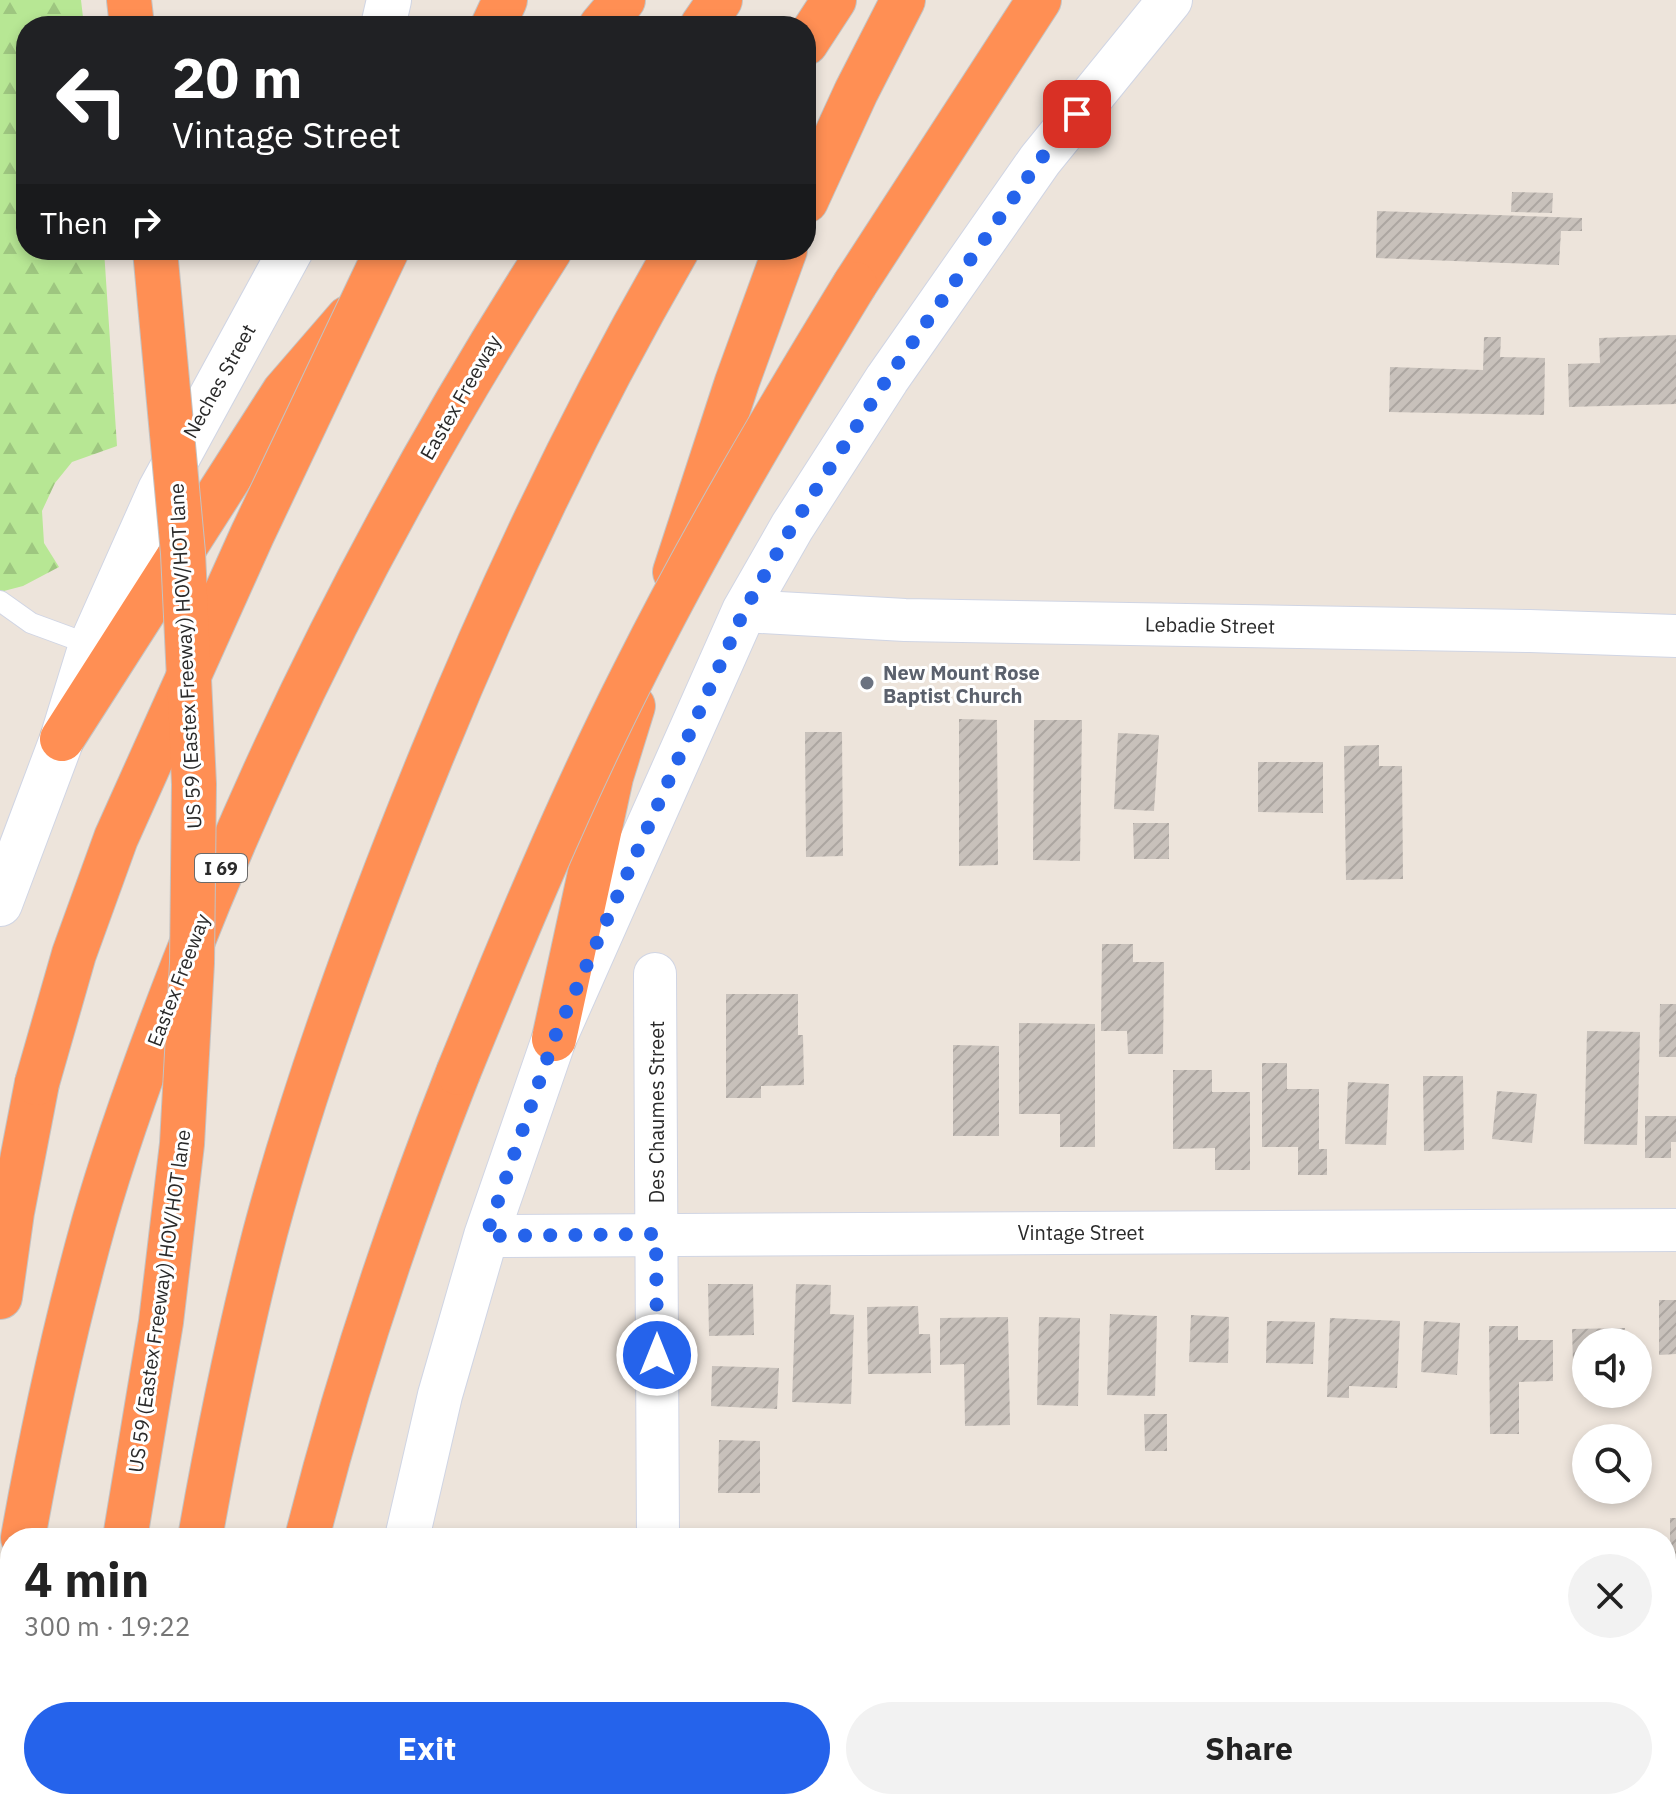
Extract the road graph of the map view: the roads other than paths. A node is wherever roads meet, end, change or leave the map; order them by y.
1 (623, 0) edge
2 (834, 0) edge
3 (903, 0) edge
4 (1039, 0) edge
5 (1170, 0) edge
6 (609, 16) edge
7 (816, 28) edge
8 (816, 179) edge
9 (156, 260) edge
10 (286, 260) edge
11 (382, 260) edge
12 (399, 260) edge
13 (544, 260) edge
14 (671, 260) edge
15 (781, 260) edge
16 (0, 601) edge
17 (744, 611) junction
18 (1676, 636) edge
19 (91, 645) junction
20 (62, 739) junction
21 (0, 904) edge
22 (655, 974) dead end
23 (554, 1039) junction
24 (1676, 1230) edge
25 (656, 1234) junction
26 (486, 1236) junction
27 (0, 1297) edge
28 (25, 1528) edge
29 (127, 1528) edge
30 (202, 1528) edge
31 (309, 1528) edge
32 (409, 1528) edge
33 (658, 1528) edge

1 - 6 highway
2 - 7 highway
3 - 8 highway
4 - 31 highway, bridge
5 - 17 main road
9 - 29 highway, US 59 (Eastex Freeway) HOV/HOT lane / I 69, bridge
10 - 19 main road, Neches Street
11 - 27 highway, bridge
12 - 20 highway
13 - 28 highway, Eastex Freeway / I 69
14 - 30 highway
15 - 23 highway
16 - 19 lane
17 - 18 street, Lebadie Street
17 - 23 main road
19 - 20 main road, Neches Street
20 - 21 main road, Neches Street
22 - 25 street, Des Chaumes Street
23 - 26 main road
24 - 25 street, Vintage Street
25 - 26 street, Vintage Street
25 - 33 street, Des Chaumes Street
26 - 32 main road

